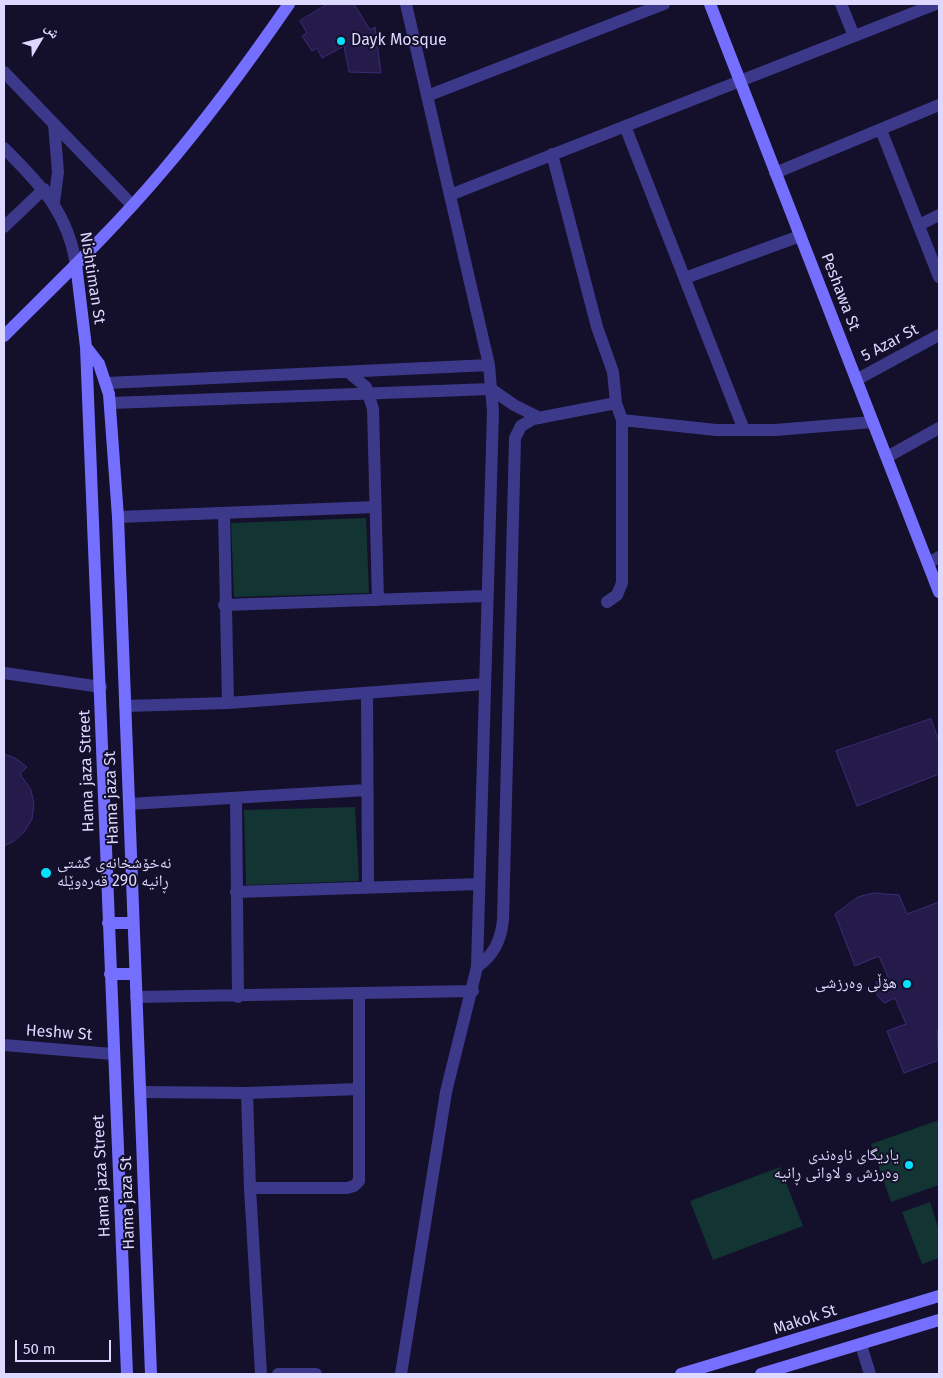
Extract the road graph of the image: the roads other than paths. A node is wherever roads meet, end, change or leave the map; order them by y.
1 (289, 4) edge
2 (406, 4) edge
3 (664, 4) edge
4 (710, 4) edge
5 (841, 4) edge
6 (936, 4) edge
7 (854, 36) junction
8 (4, 72) edge
9 (740, 82) junction
10 (427, 96) junction
11 (939, 105) edge
12 (54, 124) junction
13 (625, 126) junction
14 (881, 130) junction
15 (4, 148) edge
16 (552, 154) junction
17 (776, 173) junction
18 (44, 189) junction
19 (450, 195) junction
20 (54, 202) junction
21 (132, 205) junction
22 (939, 215) edge
23 (919, 226) junction
24 (4, 227) edge
25 (800, 236) junction
26 (76, 264) junction
27 (939, 277) edge
28 (685, 278) junction
29 (939, 335) edge
30 (4, 336) edge
31 (86, 347) junction
32 (489, 365) junction
33 (348, 372) junction
34 (856, 380) junction
35 (107, 384) junction
36 (491, 389) junction
37 (370, 394) junction
38 (111, 403) junction
39 (616, 403) junction
40 (540, 418) junction
41 (622, 420) junction
42 (873, 422) junction
43 (939, 428) edge
44 (744, 430) junction
45 (886, 457) junction
46 (375, 507) junction
47 (224, 513) junction
48 (118, 517) junction
49 (934, 560) edge
50 (939, 592) edge
51 (486, 596) junction
52 (378, 600) junction
53 (607, 602) dead end
54 (224, 605) junction
55 (4, 673) edge
56 (485, 684) junction
57 (101, 687) junction
58 (367, 693) junction
59 (228, 703) junction
60 (125, 706) junction
61 (367, 790) junction
62 (236, 798) junction
63 (129, 804) junction
64 (479, 884) junction
65 (368, 887) junction
66 (236, 892) junction
67 (108, 923) junction
68 (133, 923) junction
69 (477, 968) junction
70 (110, 974) junction
71 (135, 974) junction
72 (473, 991) junction
73 (359, 995) junction
74 (238, 997) junction
75 (136, 998) junction
76 (4, 1045) edge
77 (112, 1054) junction
78 (359, 1090) junction
79 (140, 1092) junction
80 (247, 1093) junction
81 (250, 1188) junction
82 (939, 1296) edge
83 (939, 1320) edge
84 (861, 1345) junction
85 (127, 1374) edge
86 (150, 1374) edge
87 (261, 1374) edge
88 (278, 1374) edge
89 (316, 1374) edge
90 (401, 1374) edge
91 (681, 1374) edge
92 (762, 1374) edge
93 (870, 1374) edge

1 - 21 street
2 - 10 street
3 - 10 street
4 - 9 street, Peshawa St
5 - 7 street
6 - 7 street
7 - 9 street
8 - 12 street
9 - 13 street
9 - 17 street, Peshawa St
10 - 19 street
11 - 14 street
12 - 20 street
12 - 21 street
13 - 16 street
13 - 28 street
14 - 17 street
14 - 23 street
15 - 18 street, Nishtiman St
16 - 19 street
16 - 39 street
17 - 25 street, Peshawa St
18 - 20 street, Nishtiman St
18 - 24 street
19 - 32 street
20 - 26 street, Nishtiman St
21 - 26 street
22 - 23 street
23 - 27 street
25 - 28 street
25 - 34 street, Peshawa St
26 - 30 street
26 - 31 street, Nishtiman St
28 - 44 street
29 - 34 street, 5 Azar St
31 - 35 street, Hama jaza St
31 - 57 street, Hama jaza Street
32 - 33 street
32 - 36 street
33 - 35 street
33 - 37 street
34 - 42 street, Peshawa St
35 - 38 street, Hama jaza St
36 - 37 street
36 - 40 street
36 - 51 street
37 - 38 street
37 - 46 street
38 - 48 street, Hama jaza St
39 - 40 street
39 - 41 street
40 - 69 street
41 - 44 street
41 - 53 street
42 - 44 street
42 - 45 street, Peshawa St
43 - 45 street
45 - 49 street, Peshawa St
46 - 47 street
46 - 52 street
47 - 48 street
47 - 54 street
48 - 60 street, Hama jaza St
49 - 50 street, Peshawa St
51 - 52 street
51 - 56 street
52 - 54 street
54 - 59 street
55 - 57 street
56 - 58 street
56 - 64 street
57 - 67 street, Hama jaza Street
58 - 59 street
58 - 61 street
59 - 60 street
60 - 63 street, Hama jaza St
61 - 62 street
61 - 65 street
62 - 63 street
62 - 66 street
63 - 68 street, Hama jaza St
64 - 65 street
64 - 69 street
65 - 66 street
66 - 74 street
67 - 68 street
67 - 70 street, Hama jaza Street
68 - 71 street, Hama jaza St
69 - 72 street
70 - 71 street
70 - 77 street, Hama jaza Street
71 - 75 street, Hama jaza St
72 - 73 street
72 - 90 street
73 - 74 street
73 - 78 street
74 - 75 street
75 - 79 street, Hama jaza St
76 - 77 street, Heshw St
77 - 85 street, Hama jaza Street
78 - 80 street
78 - 81 street
79 - 80 street
79 - 86 street, Hama jaza St
80 - 81 street
81 - 87 street
82 - 91 street, Makok St
83 - 84 street
84 - 92 street
84 - 93 street
88 - 89 street

